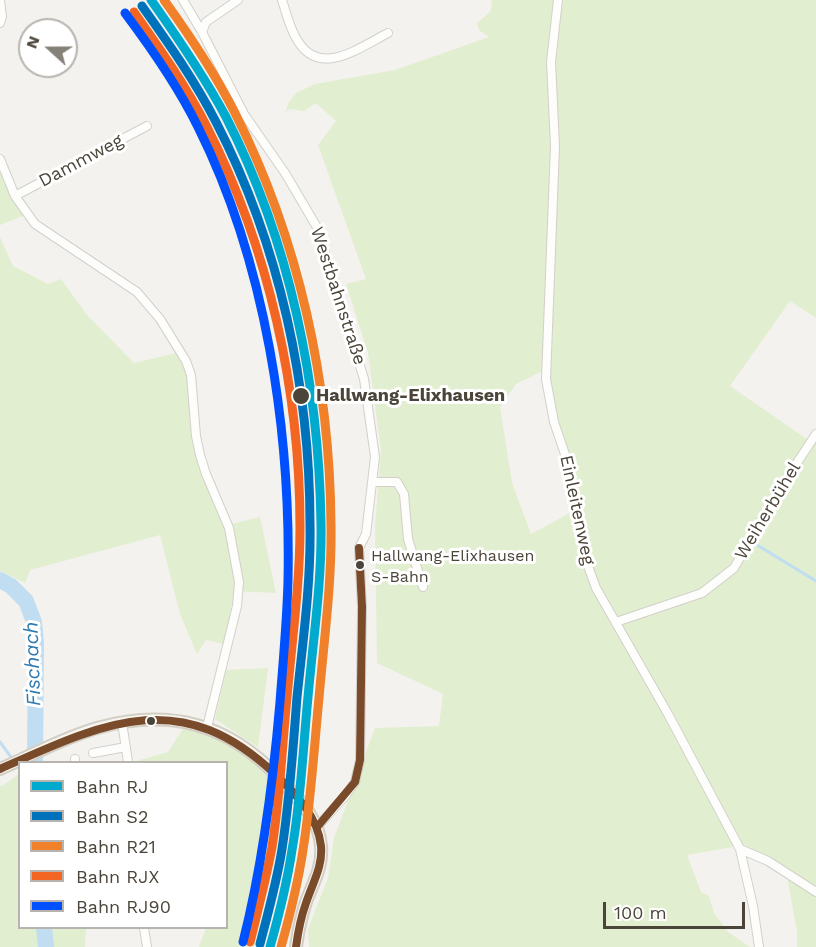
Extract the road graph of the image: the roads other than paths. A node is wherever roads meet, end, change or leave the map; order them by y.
1 (0, 0) edge
2 (183, 0) edge
3 (238, 0) edge
4 (282, 0) edge
5 (558, 0) edge
6 (0, 23) edge
7 (202, 33) junction
8 (388, 33) dead end
9 (147, 126) dead end
10 (0, 159) edge
11 (15, 196) junction
12 (816, 434) edge
13 (373, 482) junction
14 (423, 587) dead end
15 (616, 622) junction
16 (122, 722) junction
17 (207, 728) junction
18 (126, 747) junction
19 (93, 753) dead end
20 (128, 761) edge
21 (0, 769) edge
22 (318, 826) junction
23 (740, 849) junction
24 (816, 892) edge
25 (144, 929) edge
26 (147, 947) edge
27 (296, 947) edge
28 (759, 947) edge

1 - 6 street
2 - 7 street, Westbahnstraße
3 - 7 street
4 - 8 street
5 - 15 street, Einleitenweg
7 - 13 street, Westbahnstraße
9 - 11 street, Dammweg
10 - 11 street
11 - 17 street
12 - 15 street, Weiherbühel
13 - 14 street
13 - 22 street, Westbahnstraße
15 - 23 street, Einleitenweg
16 - 17 street
16 - 18 street
16 - 21 street
17 - 22 street
18 - 19 street
18 - 20 street
22 - 27 street
23 - 24 street
23 - 28 street, Einleitenweg
25 - 26 street

